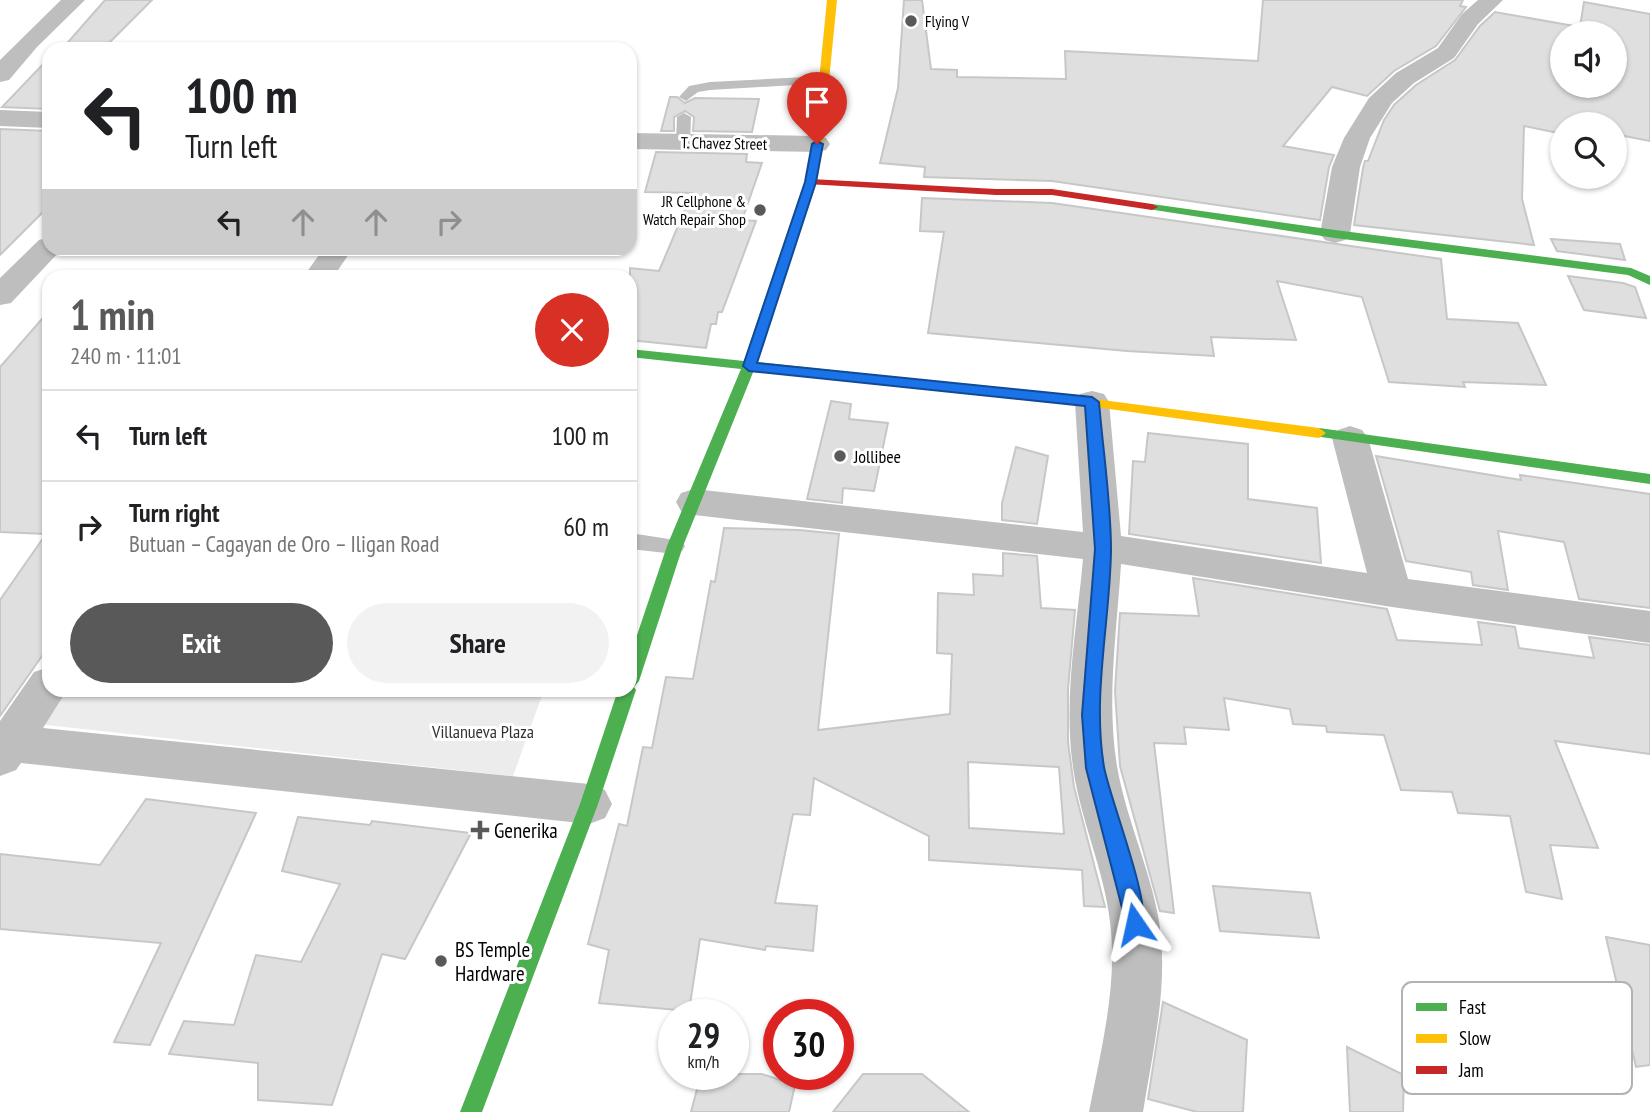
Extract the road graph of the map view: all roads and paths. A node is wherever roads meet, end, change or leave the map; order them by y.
1 (74, 0) edge
2 (832, 0) edge
3 (1492, 0) edge
4 (0, 42) edge
5 (29, 42) junction
6 (0, 75) edge
7 (824, 80) junction
8 (686, 97) dead end
9 (0, 118) edge
10 (42, 120) edge
11 (637, 139) edge
12 (817, 144) junction
13 (811, 182) junction
14 (1335, 234) junction
15 (42, 253) edge
16 (1650, 281) edge
17 (4, 288) edge
18 (42, 288) edge
19 (637, 354) edge
20 (749, 366) junction
21 (1092, 402) junction
22 (1350, 438) junction
23 (1650, 479) edge
24 (694, 502) junction
25 (637, 542) edge
26 (675, 545) junction
27 (1103, 549) junction
28 (1392, 592) junction
29 (1650, 627) edge
30 (637, 660) edge
31 (42, 694) edge
32 (625, 697) edge
33 (3, 747) edge
34 (589, 804) junction
35 (471, 1112) edge
36 (1116, 1112) edge

1 - 5 street
2 - 7 main road
3 - 14 street
4 - 5 street
5 - 6 street
7 - 8 lane
7 - 12 main road
9 - 10 street
11 - 12 street, T. Chavez Street
12 - 13 main road
13 - 14 main road
13 - 20 main road
14 - 16 main road
15 - 17 street
17 - 18 street
19 - 20 main road
20 - 21 main road
20 - 24 main road
21 - 22 main road
21 - 27 street
22 - 23 main road
22 - 28 street
24 - 26 main road
24 - 27 street
25 - 26 lane
26 - 30 main road
27 - 28 street
27 - 36 street
28 - 29 street
31 - 33 street
32 - 34 main road
33 - 34 street
34 - 35 main road

